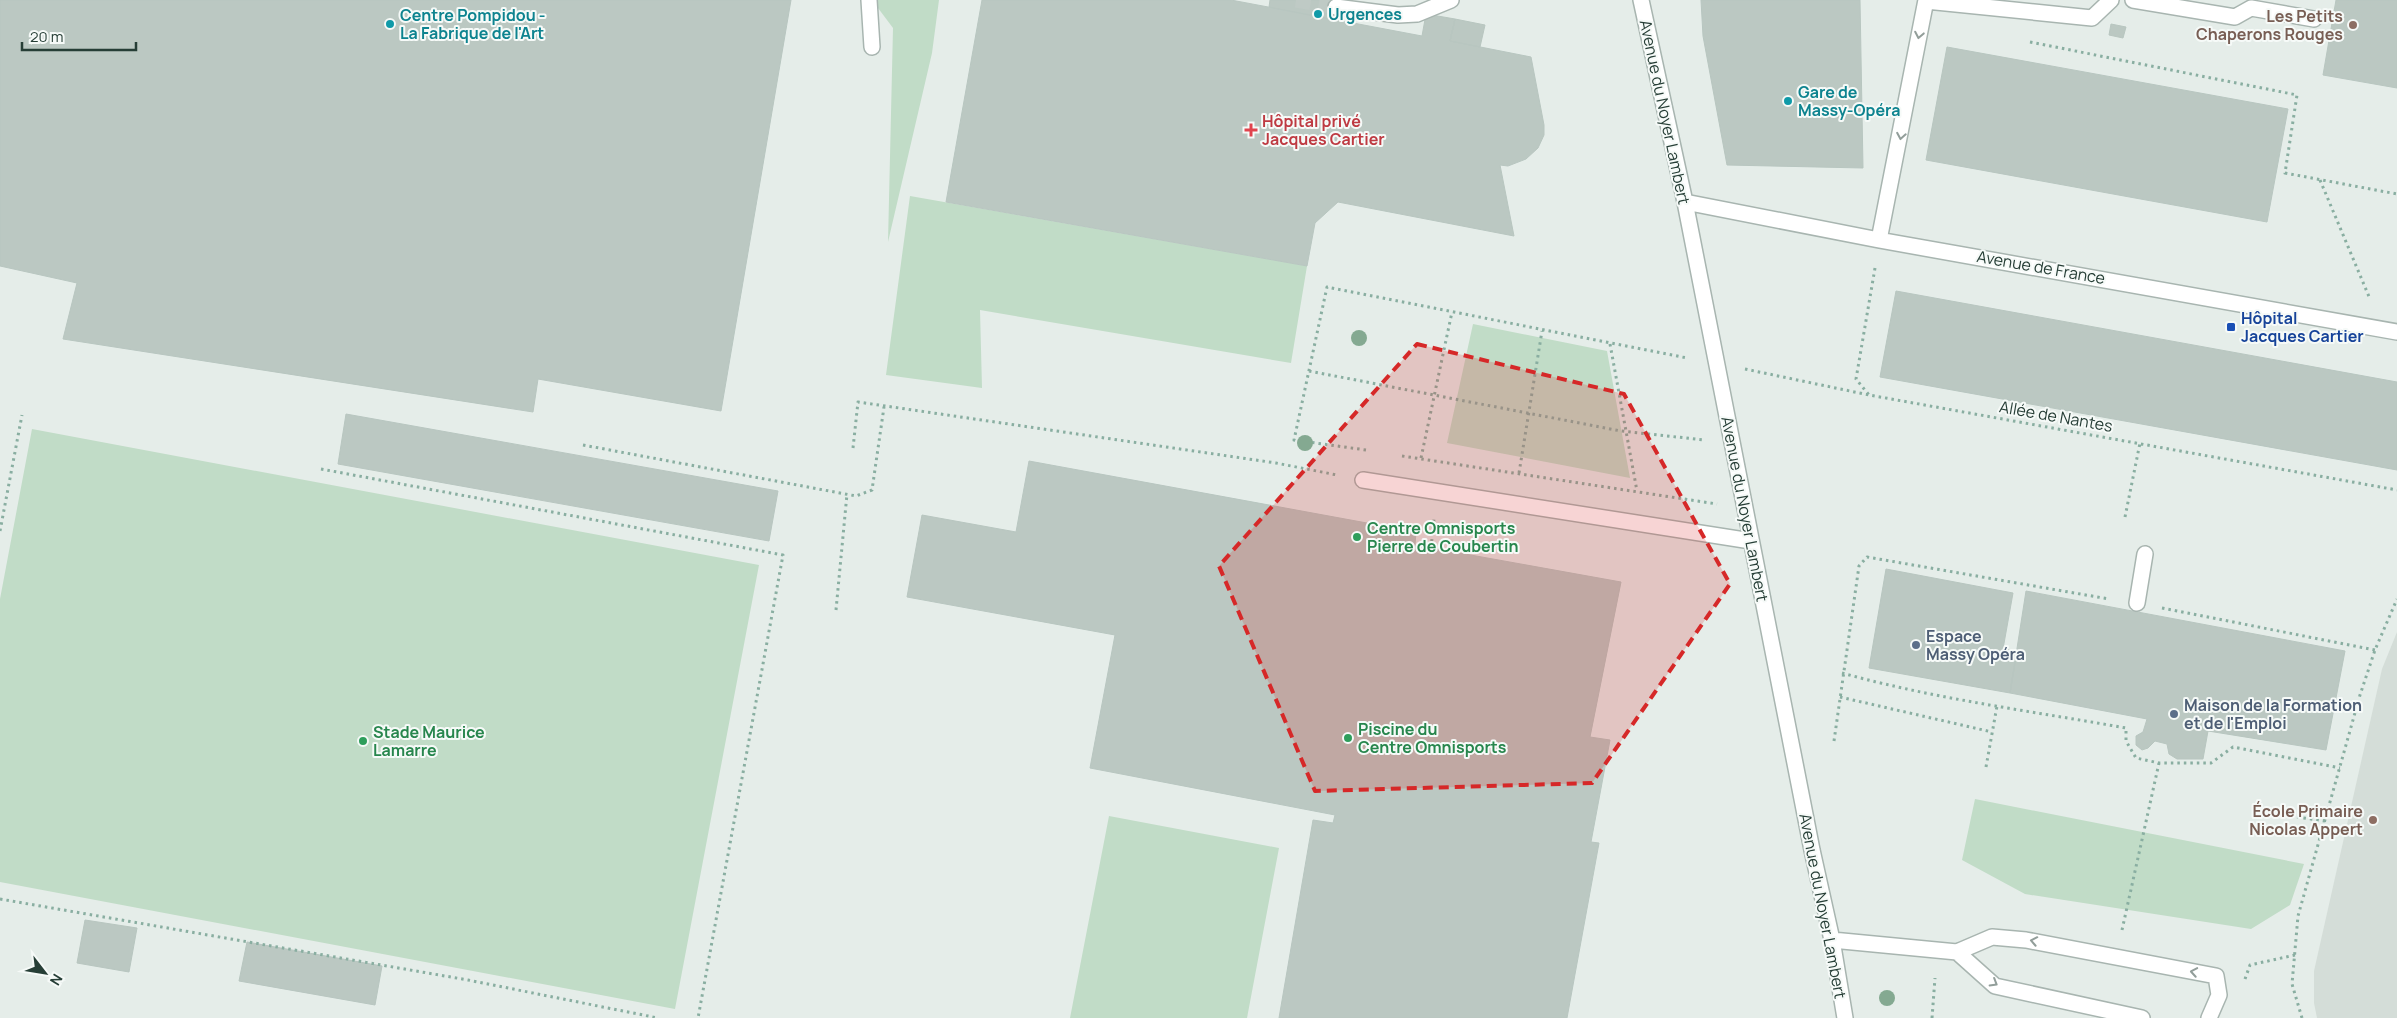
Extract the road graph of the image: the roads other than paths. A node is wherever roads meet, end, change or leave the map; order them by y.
1 (869, 0) edge
2 (1452, 0) edge
3 (1641, 0) edge
4 (1926, 0) edge
5 (2111, 0) edge
6 (2133, 0) edge
7 (1336, 7) tunnel mouth
8 (2314, 19) dead end
9 (872, 47) dead end
10 (1685, 202) junction
11 (1879, 240) junction
12 (2390, 330) edge
13 (1362, 480) road end
14 (1751, 541) junction
15 (2144, 554) dead end
16 (2137, 603) dead end
17 (1832, 940) junction
18 (1957, 952) junction
19 (1845, 1018) edge
20 (2142, 1018) edge
21 (2209, 1018) edge

1 - 9 street
2 - 7 street
3 - 10 street, Avenue du Noyer Lambert
4 - 5 street
4 -> 11 street
6 - 8 street
10 - 11 street, Avenue de France
10 - 14 street, Avenue du Noyer Lambert
11 - 12 street, Avenue de France
13 - 14 street
14 - 17 street, Avenue du Noyer Lambert
15 - 16 street
17 - 18 street
17 - 19 street, Avenue du Noyer Lambert
18 -> 20 street
21 -> 18 street

